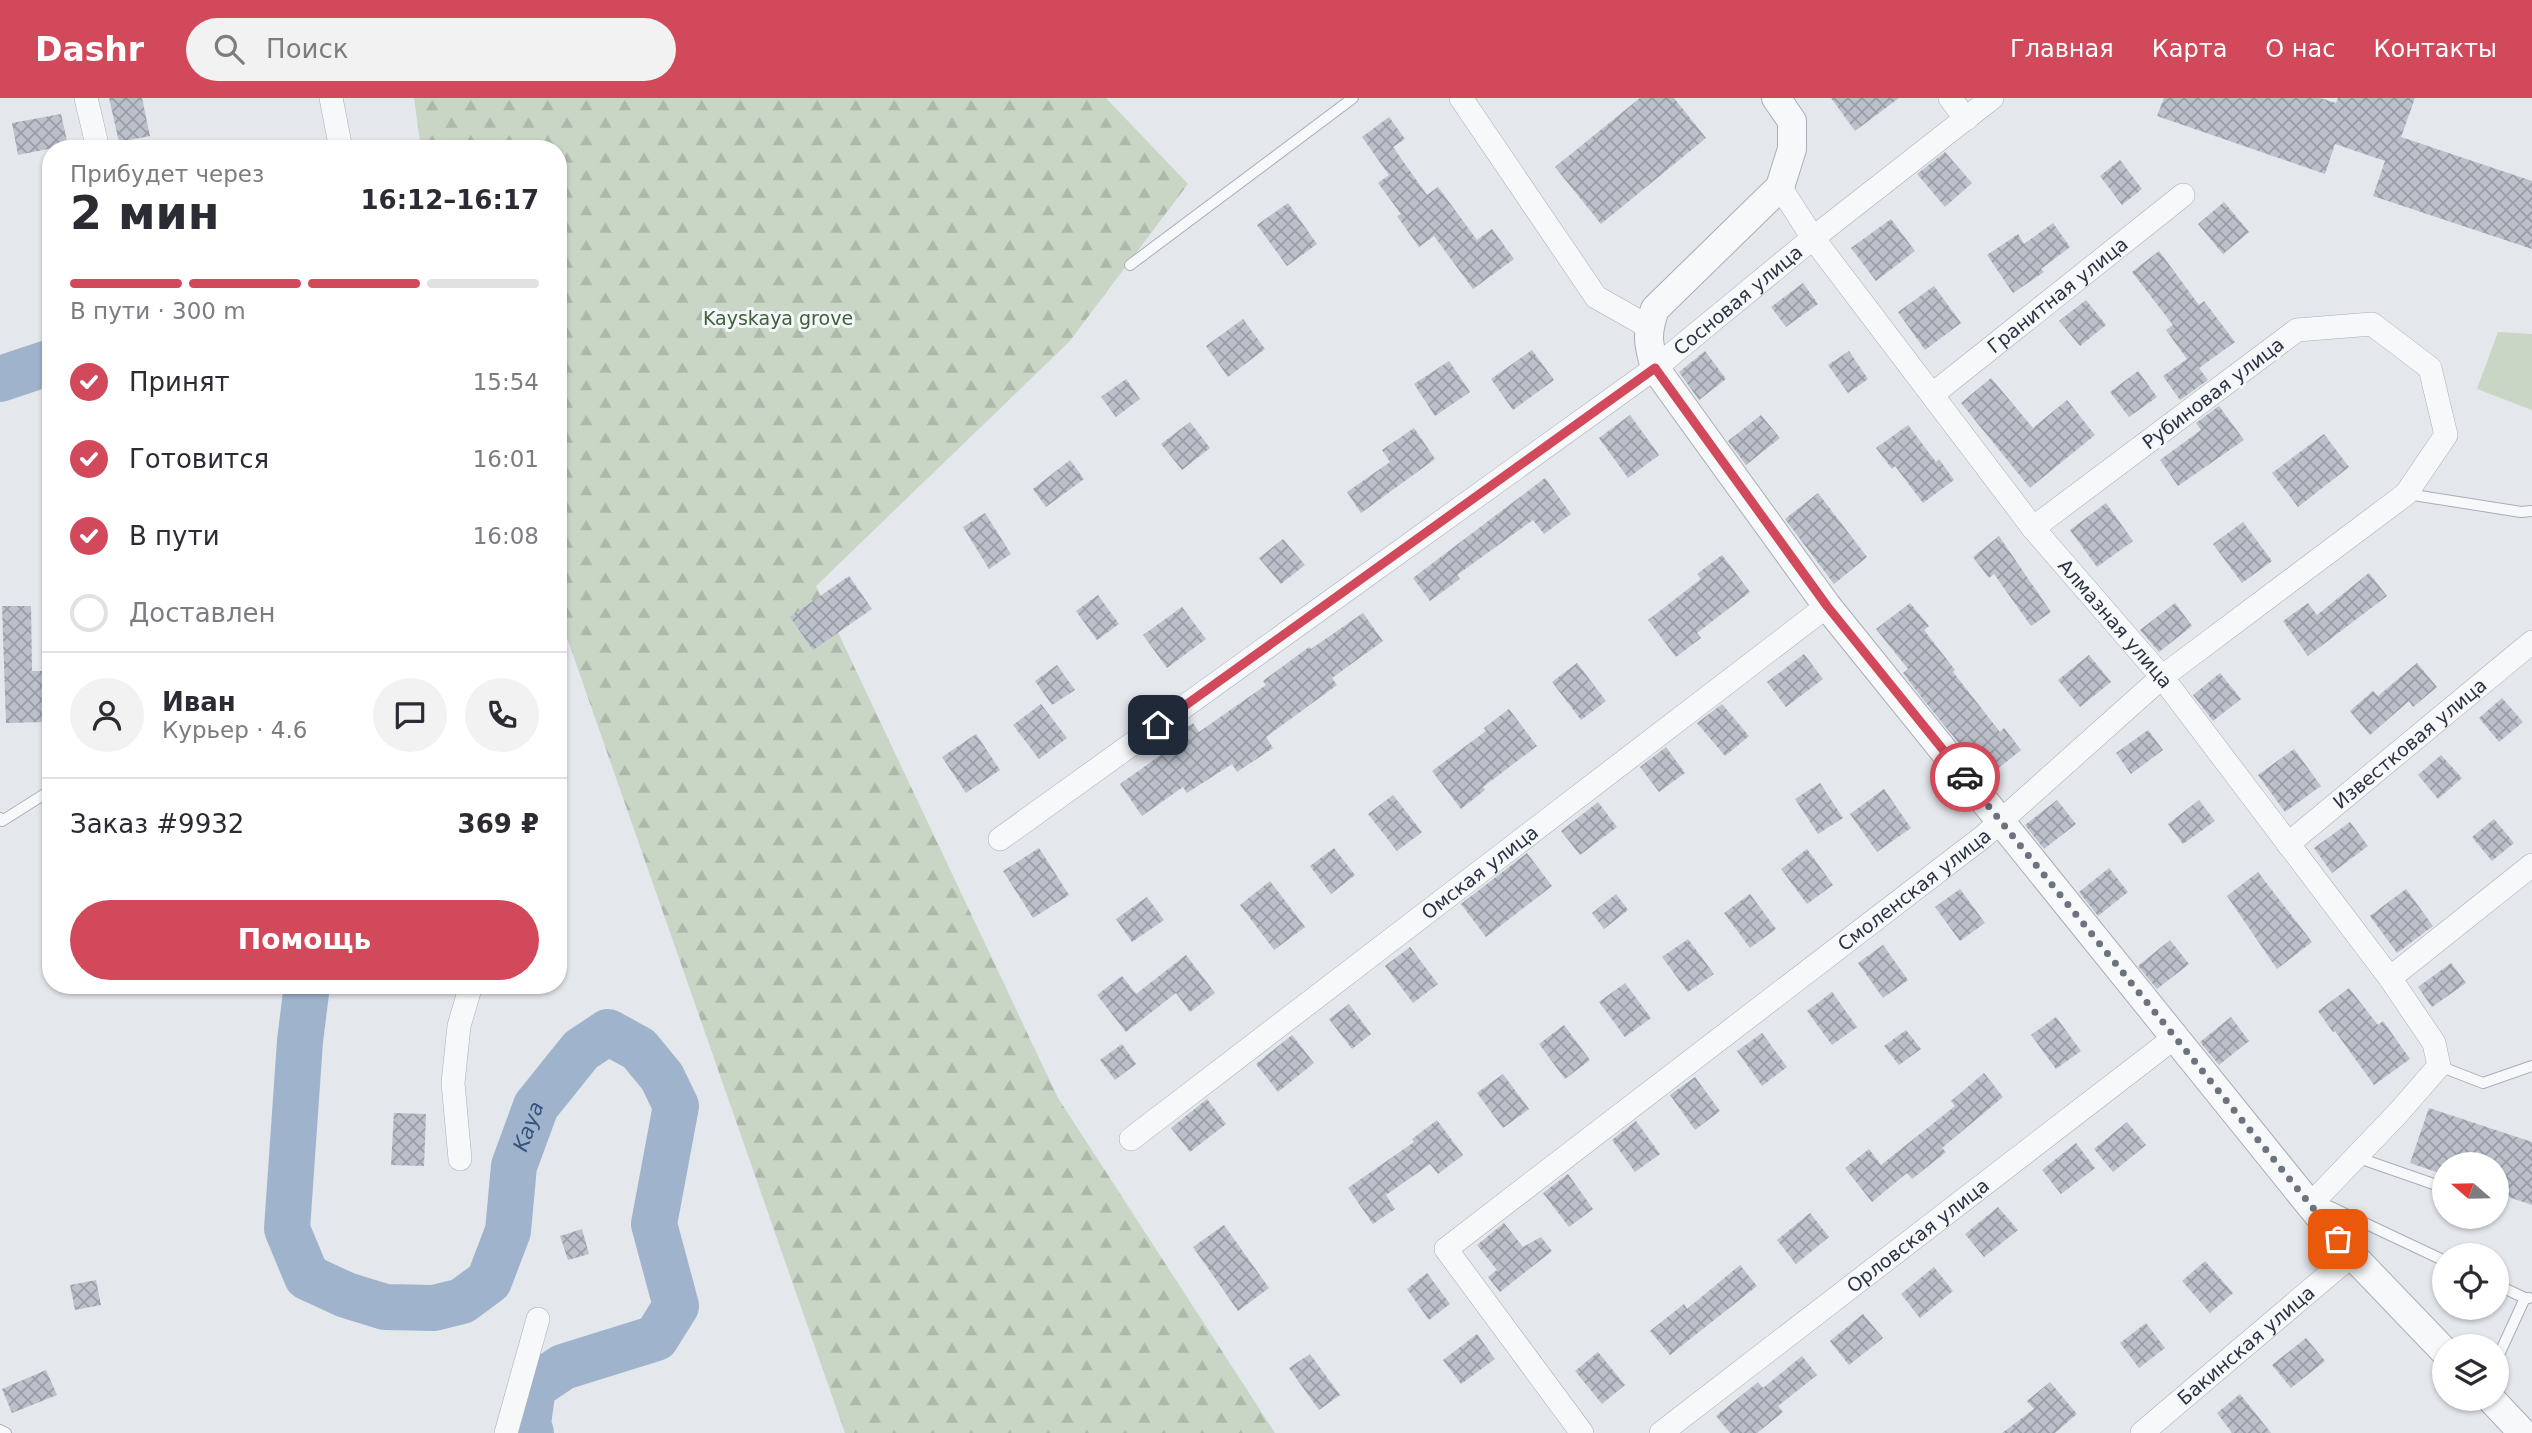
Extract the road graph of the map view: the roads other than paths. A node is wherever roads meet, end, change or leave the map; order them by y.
1 (86, 98) edge
2 (331, 98) edge
3 (1353, 98) edge
4 (1461, 98) edge
5 (1776, 98) edge
6 (1950, 98) edge
7 (1992, 98) edge
8 (1966, 119) junction
9 (96, 140) edge
10 (339, 140) edge
11 (1780, 187) junction
12 (2183, 195) dead end
13 (1813, 238) junction
14 (1130, 265) dead end
15 (1648, 327) junction
16 (1655, 368) junction
17 (1933, 394) junction
18 (2406, 494) junction
19 (2532, 511) edge
20 (2033, 527) junction
21 (1827, 606) junction
22 (2532, 642) edge
23 (2162, 677) junction
24 (42, 796) edge
25 (0, 818) edge
26 (2001, 822) junction
27 (1000, 839) dead end
28 (2288, 845) junction
29 (2532, 865) edge
30 (2389, 978) junction
31 (468, 994) edge
32 (2174, 1038) junction
33 (2439, 1066) junction
34 (2532, 1066) edge
35 (1131, 1139) dead end
36 (2356, 1157) junction
37 (460, 1159) dead end
38 (2432, 1183) edge
39 (2313, 1202) junction
40 (2352, 1255) junction
41 (2432, 1255) edge
42 (2509, 1290) edge
43 (2529, 1298) edge
44 (538, 1319) dead end
45 (2509, 1336) edge
46 (2432, 1338) edge
47 (2502, 1411) edge
48 (0, 1430) edge
49 (6, 1433) edge
50 (506, 1433) edge
51 (1582, 1433) edge
52 (1661, 1433) edge
53 (2142, 1433) edge
54 (2523, 1433) edge

1 - 9 street
2 - 10 street
3 - 14 lane
4 - 15 street
5 - 11 street
6 - 8 street
7 - 8 street, Сосновая улица
8 - 13 street, Сосновая улица
11 - 13 street, Алмазная улица
11 - 15 street
12 - 17 street, Гранитная улица
13 - 16 street, Сосновая улица
13 - 17 street, Алмазная улица
15 - 16 street
16 - 21 street
16 - 27 street, Сосновая улица
17 - 20 street, Алмазная улица
18 - 19 lane
18 - 20 street, Рубиновая улица
18 - 23 street, Смоленская улица
20 - 23 street, Алмазная улица
21 - 26 street
21 - 35 street, Омская улица
22 - 28 street, Известковая улица
23 - 26 street, Смоленская улица
23 - 28 street, Алмазная улица
24 - 25 lane
26 - 32 street
26 - 51 street, Смоленская улица
28 - 30 street, Алмазная улица
29 - 30 street
30 - 33 street, Алмазная улица
31 - 37 street
32 - 39 street
32 - 52 street, Орловская улица
33 - 34 lane
33 - 36 street
36 - 38 lane
36 - 39 street
39 - 40 street
39 - 41 lane
40 - 46 street
40 - 53 street, Бакинская улица
42 - 43 lane
43 - 45 lane
44 - 50 street
47 - 54 street
48 - 49 lane

